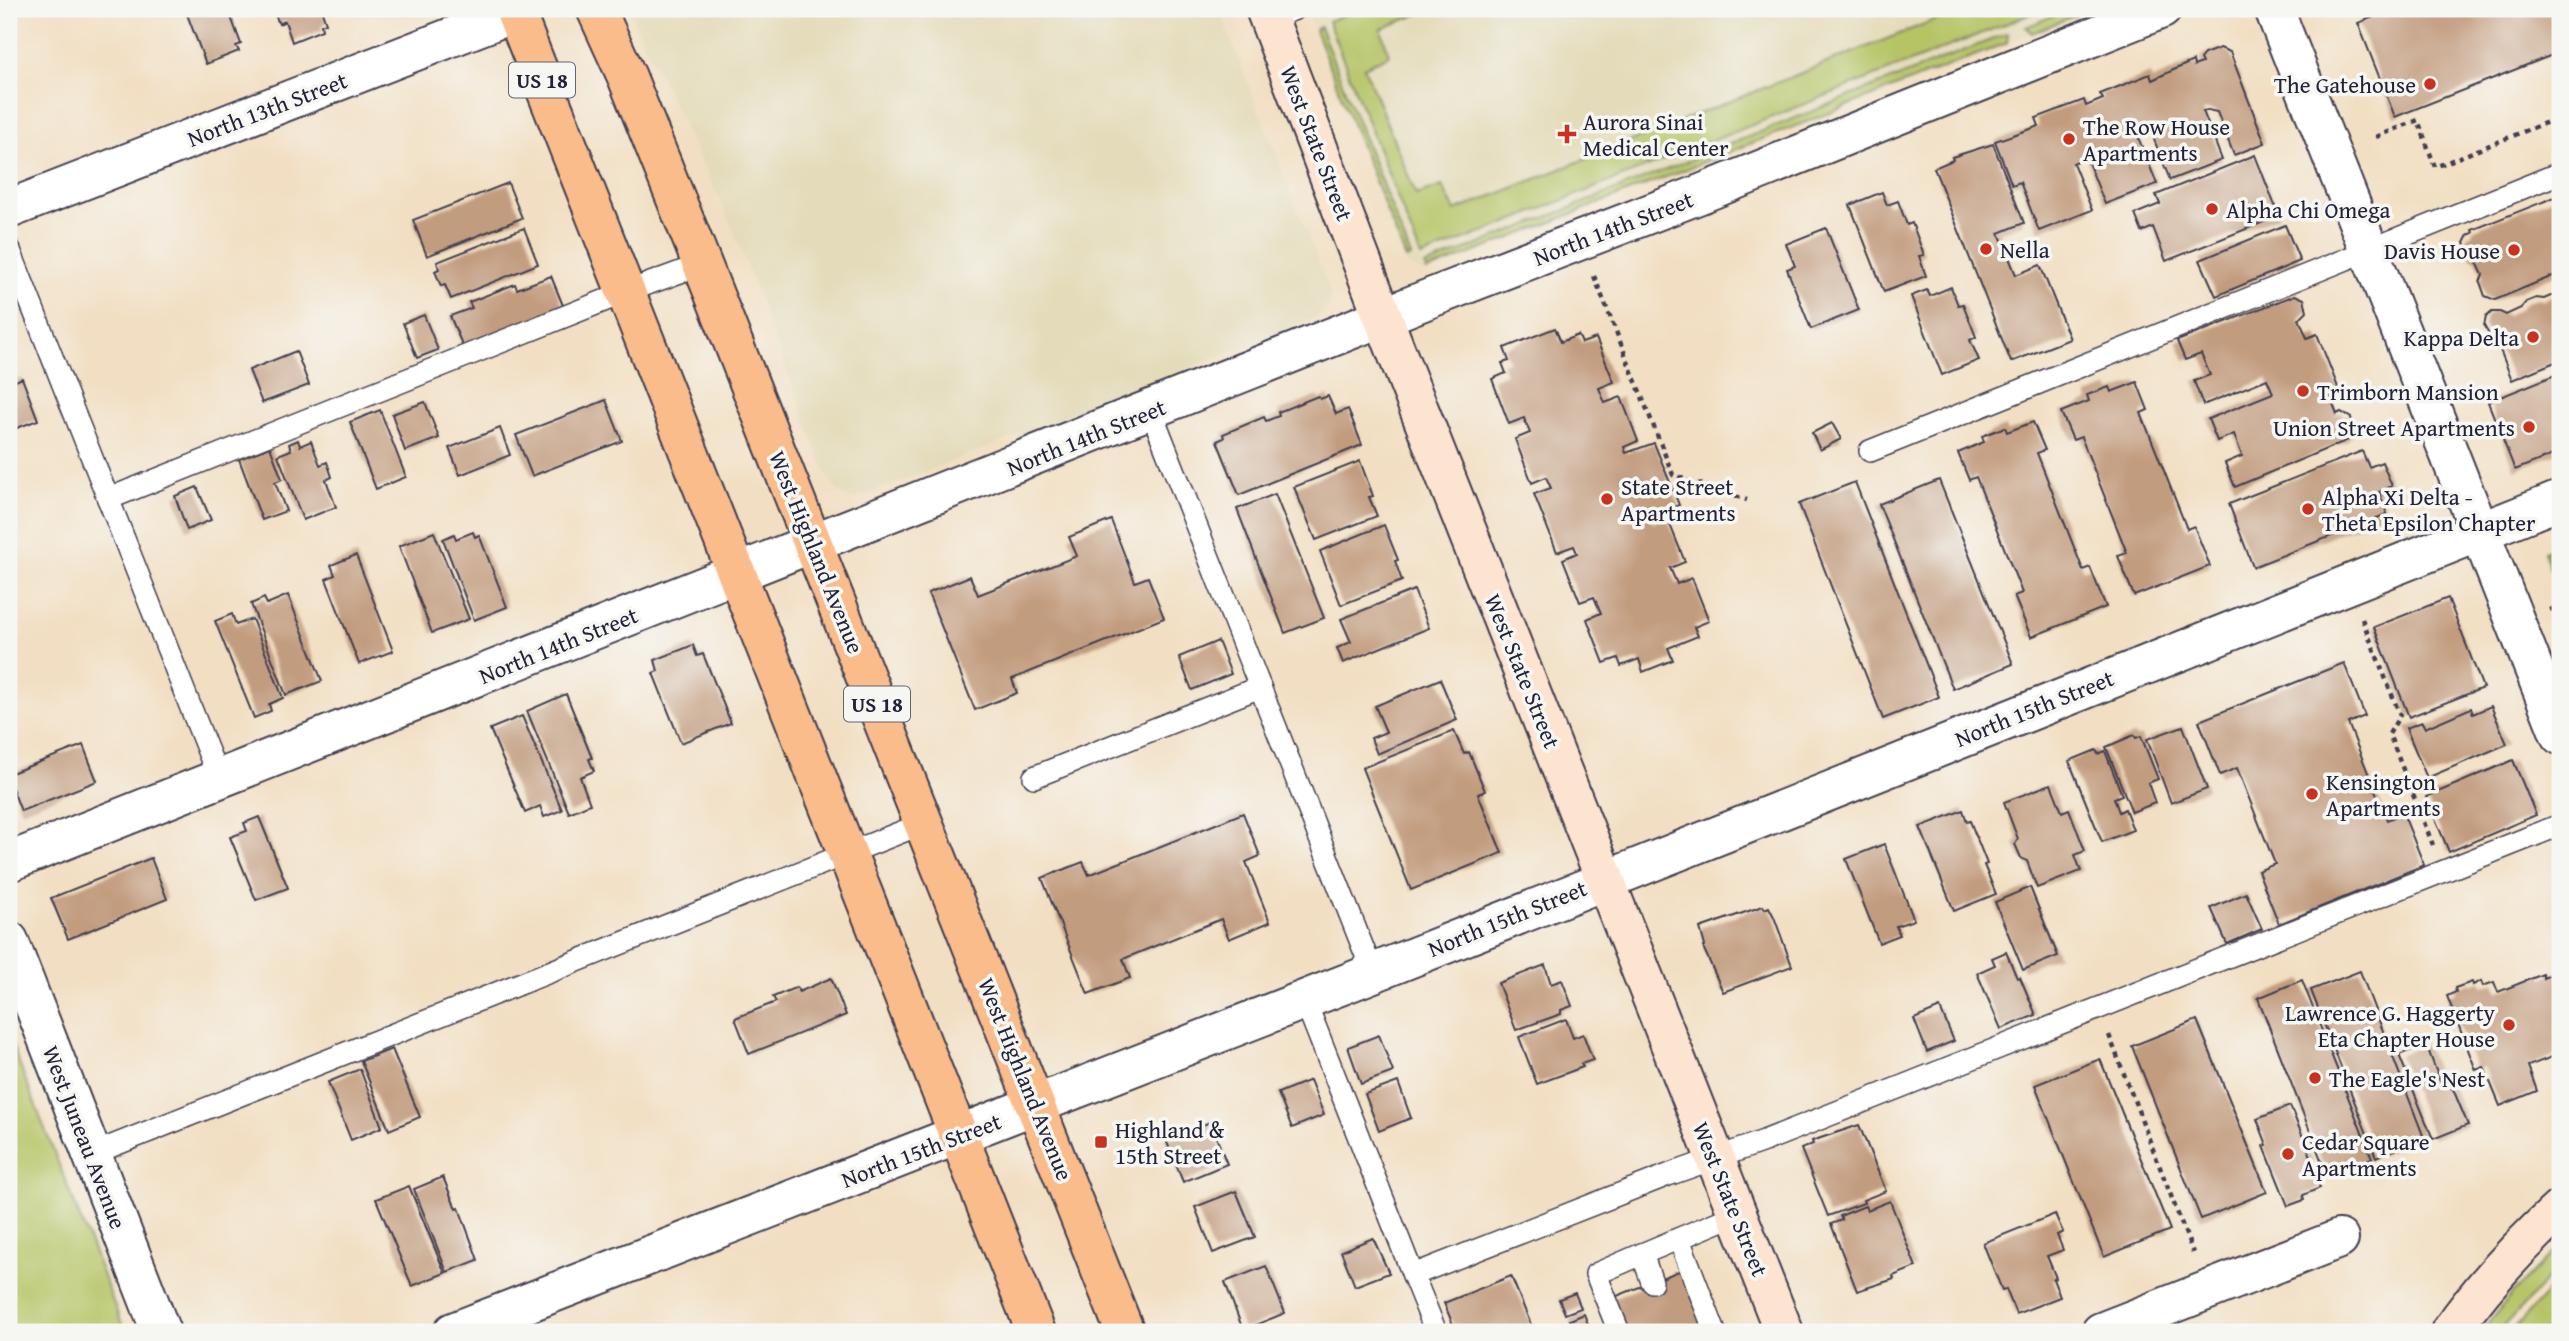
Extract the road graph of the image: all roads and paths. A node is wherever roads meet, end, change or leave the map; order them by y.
1 (596, 9) edge
2 (2161, 9) edge
3 (2274, 9) edge
4 (518, 10) edge
5 (1277, 12) edge
6 (2560, 117) edge
7 (2376, 137) dead end
8 (2560, 173) edge
9 (9, 209) edge
10 (9, 248) edge
11 (2368, 249) junction
12 (702, 264) junction
13 (1594, 276) dead end
14 (626, 292) junction
15 (1384, 318) junction
16 (1151, 411) junction
17 (1870, 451) dead end
18 (108, 499) junction
19 (1747, 500) dead end
20 (2560, 500) edge
21 (2478, 531) junction
22 (813, 544) junction
23 (737, 574) junction
24 (2560, 606) edge
25 (2550, 611) dead end
26 (2362, 618) dead end
27 (1260, 687) junction
28 (2560, 735) edge
29 (1034, 777) dead end
30 (219, 779) junction
31 (924, 822) junction
32 (2560, 825) edge
33 (846, 854) junction
34 (9, 862) edge
35 (2444, 872) junction
36 (1605, 879) junction
37 (9, 941) edge
38 (1373, 973) junction
39 (1304, 998) junction
40 (2099, 1009) junction
41 (1036, 1105) junction
42 (957, 1135) junction
43 (92, 1154) junction
44 (1715, 1159) junction
45 (2560, 1209) edge
46 (1737, 1214) junction
47 (1678, 1239) junction
48 (2339, 1240) dead end
49 (2193, 1253) dead end
50 (1642, 1254) junction
51 (1413, 1275) junction
52 (1652, 1282) dead end
53 (161, 1332) edge
54 (453, 1332) edge
55 (1037, 1332) edge
56 (1125, 1332) edge
57 (1436, 1332) edge
58 (1619, 1332) edge
59 (1715, 1332) edge
60 (1784, 1332) edge
61 (2101, 1332) edge
62 (2450, 1332) edge

1 - 12 main road, West Highland Avenue / US 18
2 - 15 street, North 14th Street
3 - 11 street
4 - 9 street, North 13th Street
4 - 14 main road, US 18
5 - 15 street, West State Street
6 - 7 path
8 - 11 lane
10 - 18 lane
11 - 17 lane
11 - 21 street
12 - 14 lane
12 - 22 main road, West Highland Avenue / US 18
13 - 19 path
14 - 18 lane
14 - 23 main road, US 18
15 - 16 street, North 14th Street
15 - 36 street, West State Street
16 - 22 street, North 14th Street
16 - 27 lane
18 - 30 lane
20 - 21 street, North 15th Street
21 - 28 street
21 - 36 street, North 15th Street
22 - 23 street, North 14th Street
22 - 31 main road, West Highland Avenue / US 18
23 - 30 street, North 14th Street
23 - 33 main road, US 18
24 - 25 path
26 - 35 path
27 - 29 lane
27 - 38 lane
30 - 34 street, North 14th Street
31 - 33 lane
31 - 41 main road, West Highland Avenue / US 18
32 - 35 lane
33 - 42 main road, US 18
33 - 43 lane
35 - 40 lane
36 - 38 street, North 15th Street
36 - 44 street, West State Street
37 - 43 street, West Juneau Avenue
38 - 39 street, North 15th Street
39 - 41 street, North 15th Street
39 - 51 lane
40 - 44 lane
40 - 49 path
41 - 42 street, North 15th Street
41 - 56 main road, West Highland Avenue / US 18
42 - 54 street, North 15th Street
42 - 55 main road, US 18
43 - 53 street, West Juneau Avenue
44 - 46 street, West State Street
44 - 51 lane
45 - 62 street
46 - 47 lane
46 - 60 street, West State Street
47 - 50 lane
47 - 59 lane
48 - 61 street
50 - 52 lane
50 - 58 lane
51 - 57 lane

